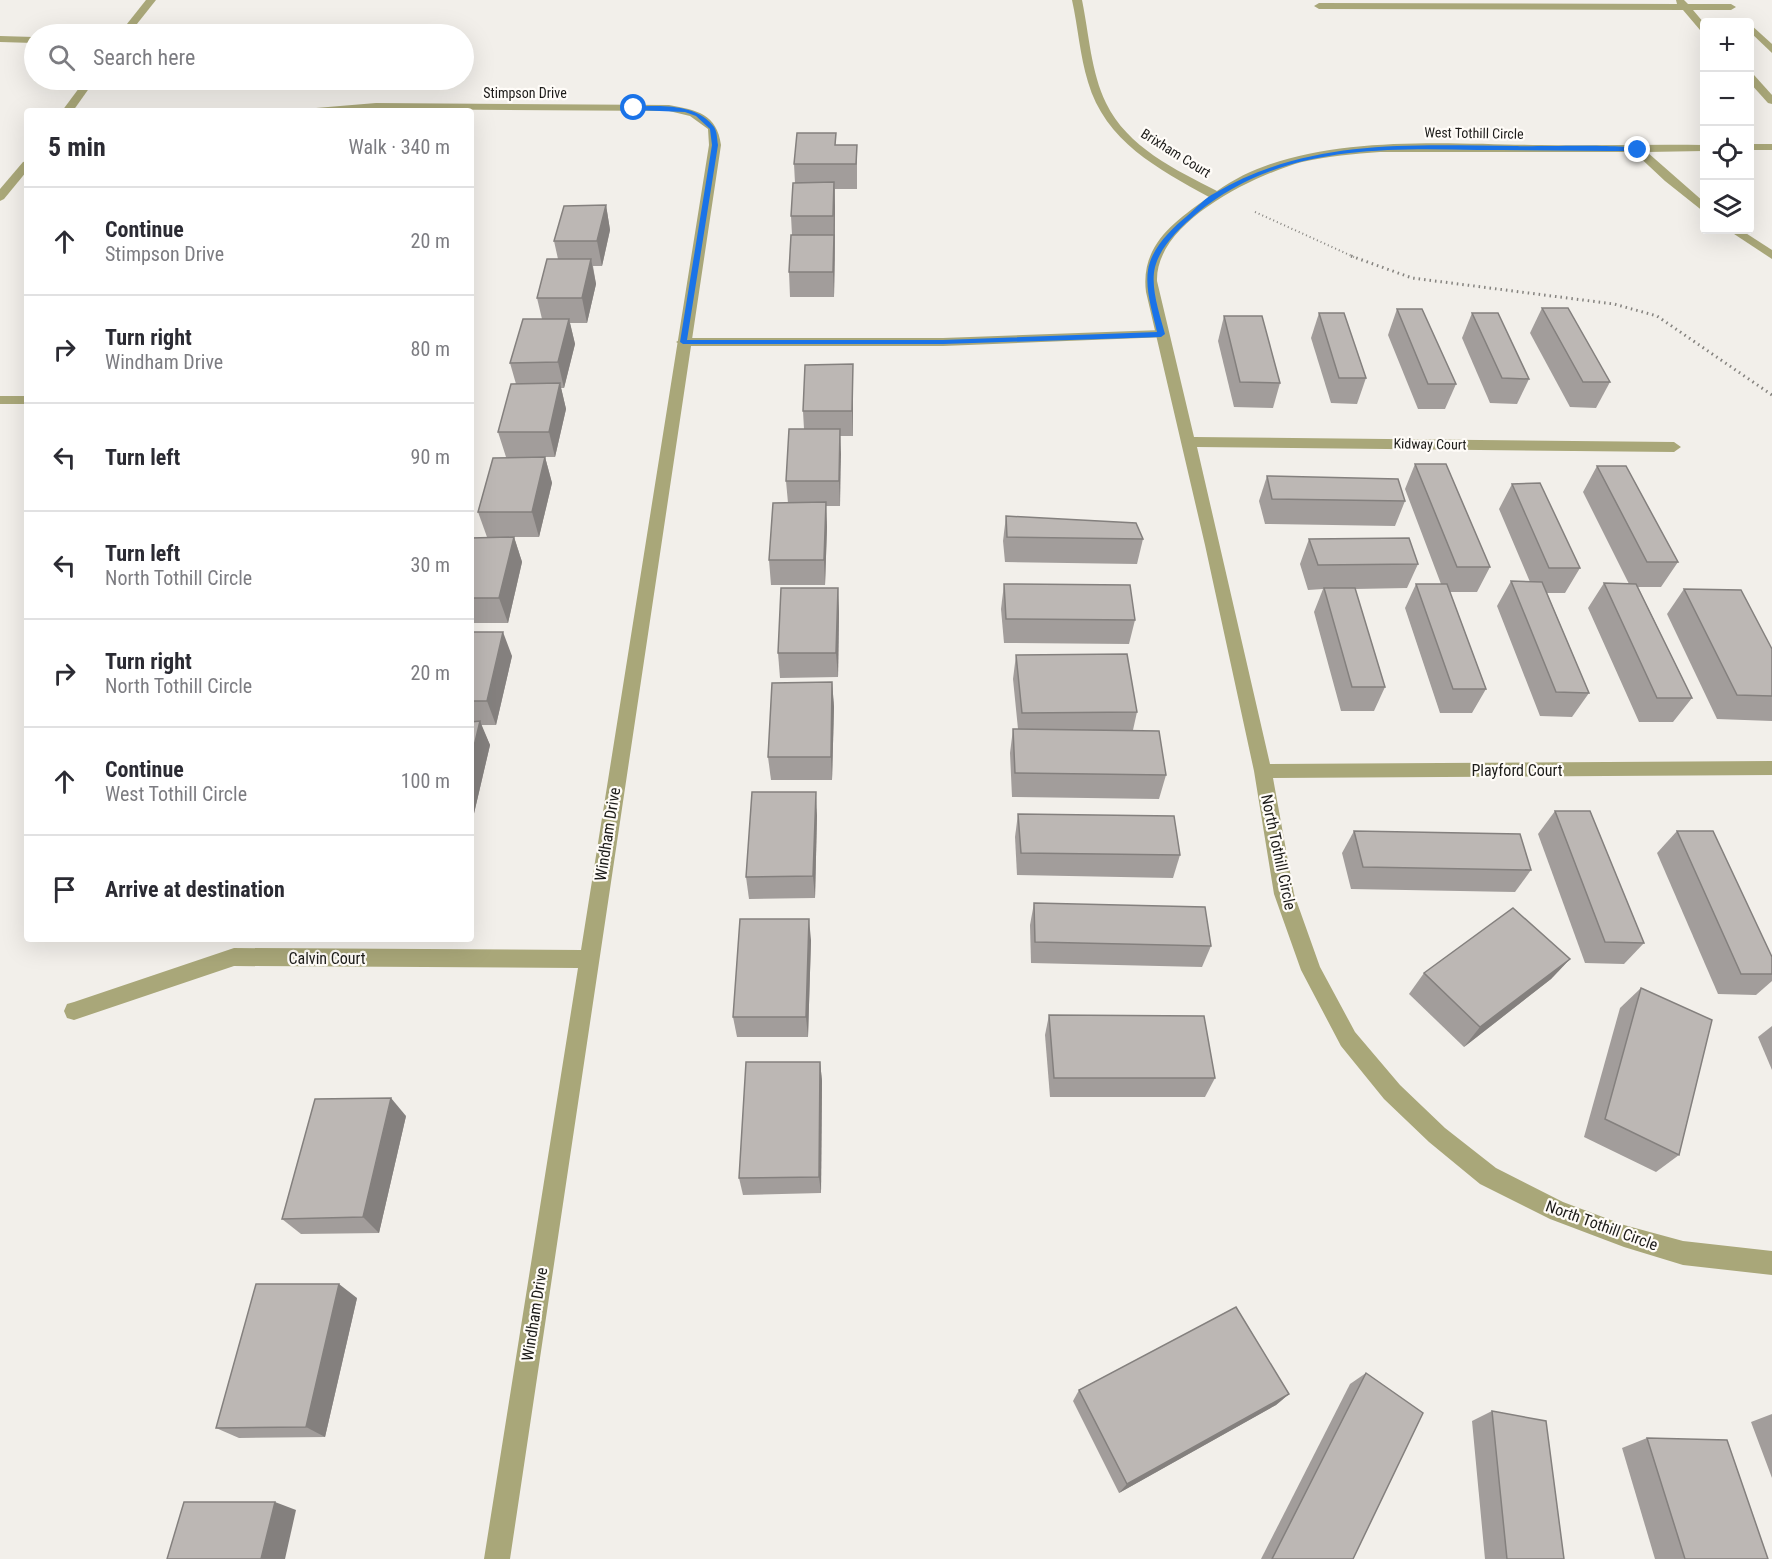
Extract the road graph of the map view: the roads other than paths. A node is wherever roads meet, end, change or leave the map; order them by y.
1 (151, 0) edge
2 (1077, 0) edge
3 (1682, 4) edge
4 (1319, 6) dead end
5 (1731, 7) edge
6 (132, 24) edge
7 (1700, 24) edge
8 (1754, 32) edge
9 (0, 39) edge
10 (24, 40) edge
11 (1772, 50) edge
12 (1754, 82) edge
13 (83, 90) edge
14 (1772, 101) edge
15 (69, 108) edge
16 (352, 108) edge
17 (698, 115) joint
18 (1754, 147) edge
19 (1772, 147) edge
20 (1700, 148) edge
21 (1638, 150) junction
22 (24, 168) edge
23 (1215, 195) junction
24 (0, 197) edge
25 (1700, 205) edge
26 (1740, 234) edge
27 (1772, 255) edge
28 (1161, 334) junction
29 (683, 342) junction
30 (0, 400) edge
31 (24, 400) edge
32 (1186, 442) junction
33 (1674, 447) dead end
34 (1772, 768) edge
35 (1263, 771) junction
36 (588, 959) junction
37 (74, 1011) dead end
38 (1772, 1263) edge
39 (497, 1559) edge

1 - 6 street
2 - 23 street, Brixham Court
3 - 4 street
3 - 5 street
3 - 7 street
8 - 11 street
9 - 10 street
12 - 14 street
13 - 15 street
16 - 17 street, Stimpson Drive
17 - 29 street, Windham Drive
18 - 19 street
20 - 21 street, West Tothill Circle
21 - 23 street, West Tothill Circle
21 - 25 street
22 - 24 street
23 - 28 street, North Tothill Circle
26 - 27 street
28 - 29 street
28 - 32 street, North Tothill Circle
29 - 36 street, Windham Drive
30 - 31 street
32 - 33 street, Kidway Court
32 - 35 street, North Tothill Circle
34 - 35 street, Playford Court
35 - 38 street, North Tothill Circle
36 - 37 street, Calvin Court
36 - 39 street, Windham Drive

